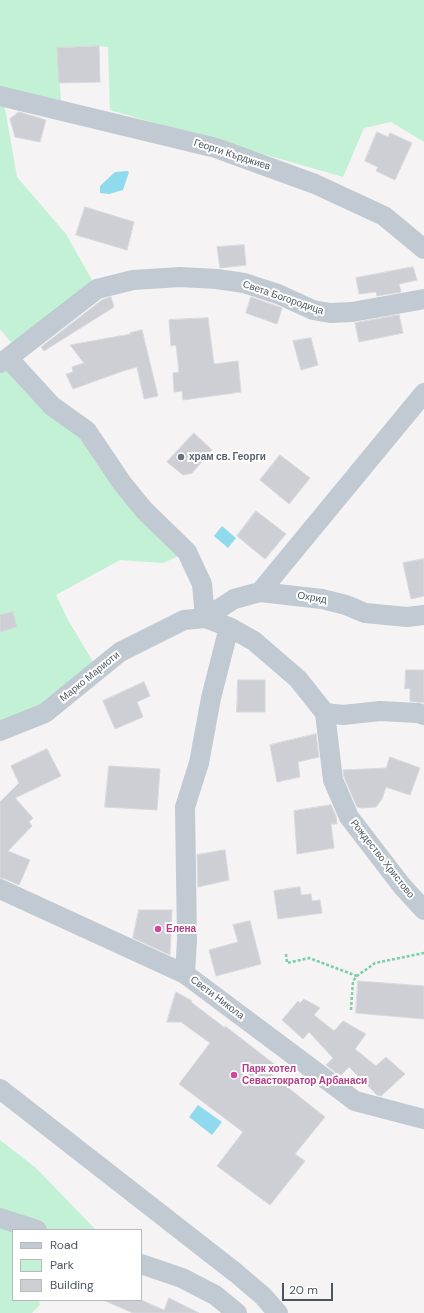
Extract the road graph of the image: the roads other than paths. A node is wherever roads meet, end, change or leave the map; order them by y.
1 (0, 96) edge
2 (424, 249) edge
3 (424, 300) edge
4 (4, 360) edge
5 (424, 393) edge
6 (260, 592) junction
7 (424, 615) edge
8 (205, 618) junction
9 (229, 627) junction
10 (325, 713) junction
11 (424, 715) edge
12 (0, 731) edge
13 (0, 889) edge
14 (424, 910) edge
15 (185, 974) junction
16 (0, 1089) edge
17 (424, 1119) edge
18 (0, 1218) edge
19 (34, 1229) edge
20 (142, 1264) edge
21 (237, 1313) edge
22 (278, 1313) edge

1 - 2 street, Георги Кърджиев
3 - 4 street, Света Богородица
4 - 8 street
5 - 6 street
6 - 7 street, Охрид
6 - 8 street, Охрид
8 - 9 street
8 - 12 street, Марко Мариоти
9 - 10 street
9 - 15 street
10 - 11 street
10 - 14 street, Рождество Христово
13 - 15 street, Свети Никола
15 - 17 street, Свети Никола
16 - 22 street
18 - 19 street
20 - 21 street

